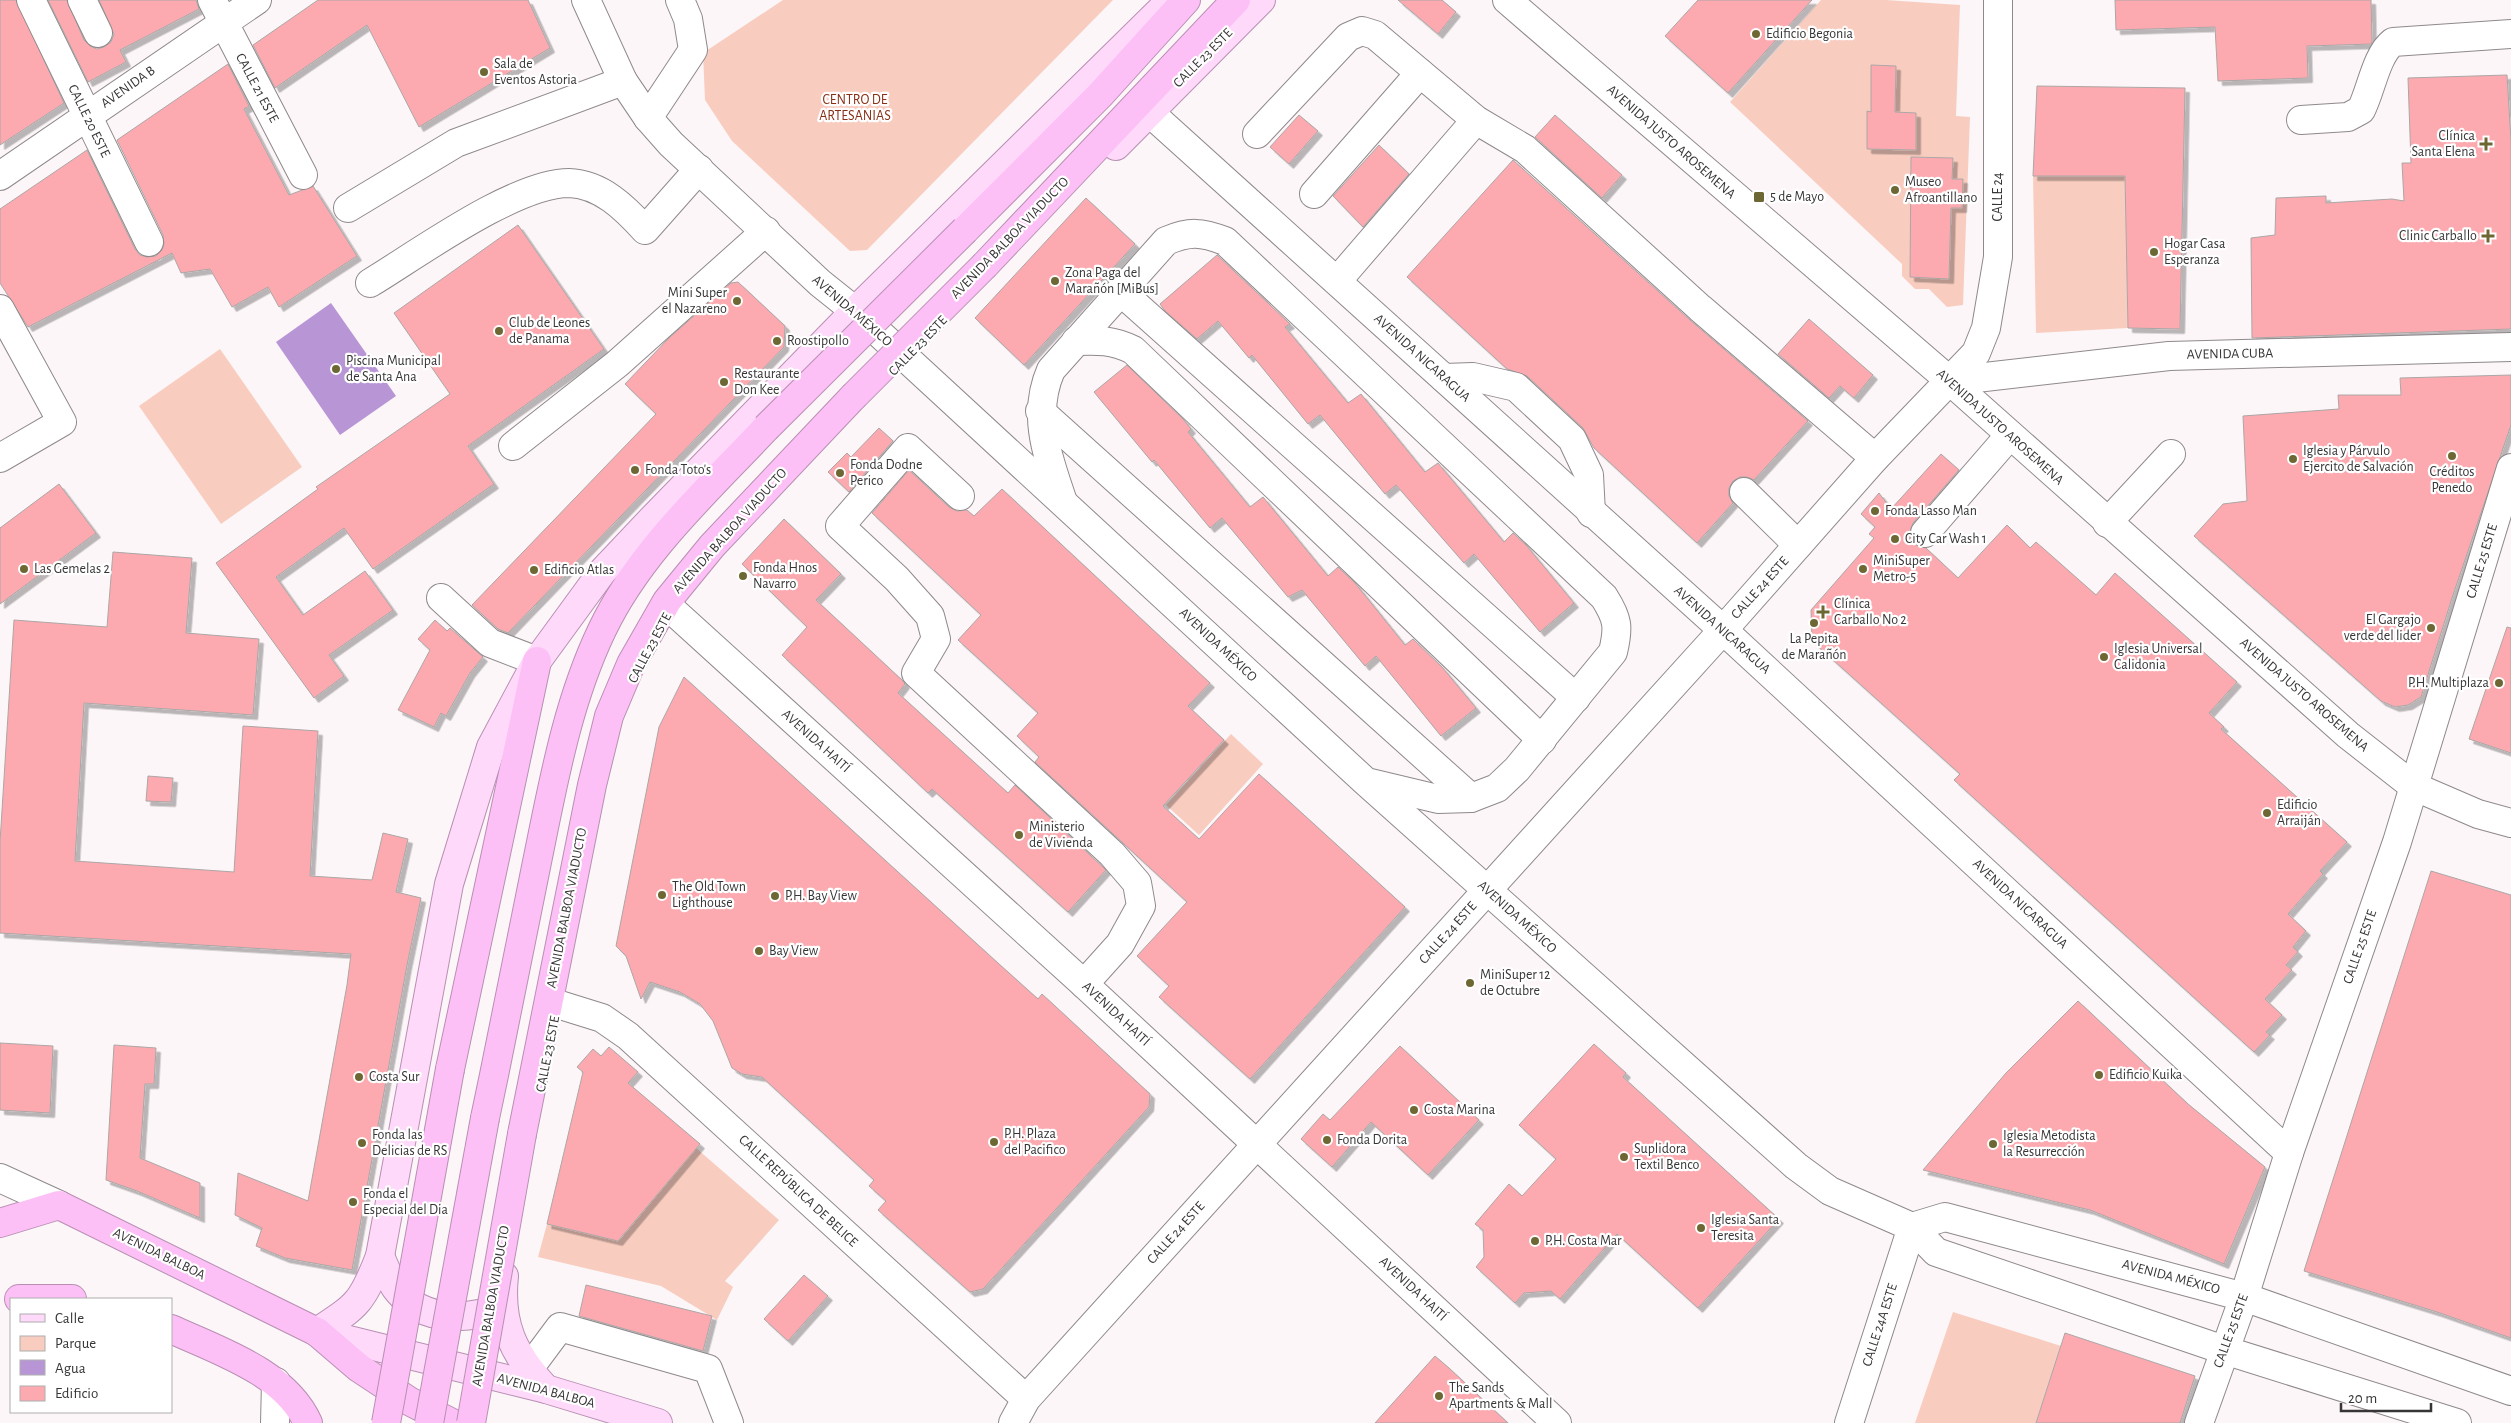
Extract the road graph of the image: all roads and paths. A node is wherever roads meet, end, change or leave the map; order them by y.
1 (31, 0) edge
2 (82, 0) edge
3 (257, 0) edge
4 (586, 0) edge
5 (680, 0) edge
6 (1171, 0) edge
7 (1186, 0) edge
8 (1236, 0) edge
9 (1261, 0) edge
10 (1507, 0) edge
11 (1998, 0) edge
12 (217, 11) edge
13 (98, 32) dead end
14 (2511, 34) edge
15 (1420, 72) junction
16 (623, 81) junction
17 (1149, 112) junction
18 (86, 116) junction
19 (648, 118) junction
20 (1476, 120) junction
21 (2301, 120) dead end
22 (1257, 134) dead end
23 (699, 169) junction
24 (303, 175) dead end
25 (0, 176) edge
26 (1314, 194) dead end
27 (348, 208) dead end
28 (766, 231) junction
29 (149, 242) dead end
30 (1337, 281) junction
31 (370, 283) dead end
32 (1120, 291) junction
33 (0, 309) edge
34 (855, 311) junction
35 (1076, 341) junction
36 (2511, 347) edge
37 (905, 358) junction
38 (1444, 378) junction
39 (1950, 381) junction
40 (1040, 412) junction
41 (2010, 435) junction
42 (513, 446) dead end
43 (2171, 454) dead end
44 (0, 458) edge
45 (1875, 458) junction
46 (2511, 468) edge
47 (1744, 492) dead end
48 (960, 496) dead end
49 (1063, 503) junction
50 (1591, 513) junction
51 (2107, 523) junction
52 (1925, 533) dead end
53 (1798, 545) junction
54 (441, 598) dead end
55 (671, 608) junction
56 (1723, 630) junction
57 (537, 661) junction
58 (1576, 698) junction
59 (1542, 740) junction
60 (1366, 782) junction
61 (2413, 786) junction
62 (1471, 798) junction
63 (2511, 823) edge
64 (1487, 890) junction
65 (1084, 984) junction
66 (557, 1004) junction
67 (1256, 1144) junction
68 (2289, 1153) junction
69 (0, 1178) edge
70 (59, 1205) junction
71 (0, 1223) edge
72 (1912, 1227) junction
73 (380, 1256) junction
74 (2244, 1297) junction
75 (503, 1307) junction
76 (172, 1330) edge
77 (317, 1332) junction
78 (2224, 1350) junction
79 (537, 1380) junction
80 (276, 1382) junction
81 (2511, 1391) edge
82 (1026, 1399) junction
83 (275, 1423) edge
84 (308, 1423) edge
85 (386, 1423) edge
86 (429, 1423) edge
87 (452, 1423) edge
88 (471, 1423) edge
89 (658, 1423) edge
90 (729, 1423) edge
91 (1013, 1423) edge
92 (1557, 1423) edge
93 (1849, 1423) edge
94 (2199, 1423) edge
95 (2457, 1423) edge

1 - 18 street, CALLE 20 ESTE
2 - 13 street
3 - 12 street, AVENIDA B
4 - 16 street, AVENIDA MÉXICO
5 - 19 street
6 - 34 main road
7 - 86 highway, bridge
8 - 88 highway, AVENIDA BALBOA VIADUCTO, bridge
9 - 17 main road, CALLE 23 ESTE
10 - 39 street, AVENIDA JUSTO AROSEMENA
11 - 39 street, CALLE 24
12 - 18 street, AVENIDA B
12 - 24 street, CALLE 21 ESTE
14 - 21 street
15 - 20 street
15 - 22 street
15 - 26 street
16 - 19 street, AVENIDA MÉXICO
16 - 27 street
17 - 30 street, AVENIDA NICARAGUA
17 - 37 main road, CALLE 23 ESTE
18 - 25 street, AVENIDA B
18 - 29 street, CALLE 20 ESTE
19 - 23 street, AVENIDA MÉXICO
20 - 30 street
20 - 45 street
23 - 28 street, AVENIDA MÉXICO
23 - 31 street
28 - 34 street, AVENIDA MÉXICO
28 - 42 street
30 - 38 street, AVENIDA NICARAGUA
32 - 35 street
32 - 58 street
32 - 58 street
33 - 44 street
34 - 37 street, AVENIDA MÉXICO
34 - 57 main road
35 - 40 street
35 - 59 street
36 - 39 street, AVENIDA CUBA
37 - 49 street, AVENIDA MÉXICO
37 - 55 main road, CALLE 23 ESTE
38 - 50 street, AVENIDA NICARAGUA
38 - 50 street
39 - 41 street, AVENIDA JUSTO AROSEMENA
39 - 45 street, CALLE 24 ESTE
40 - 49 street
40 - 62 street
41 - 51 street, AVENIDA JUSTO AROSEMENA
41 - 52 street
43 - 51 street
45 - 53 street, CALLE 24 ESTE
46 - 61 street, CALLE 25 ESTE
47 - 53 street
48 - 65 street
49 - 60 street, AVENIDA MÉXICO
50 - 56 street, AVENIDA NICARAGUA
51 - 61 street, AVENIDA JUSTO AROSEMENA
53 - 56 street, CALLE 24 ESTE
54 - 57 street
55 - 65 street, AVENIDA HAITÍ
55 - 66 main road, CALLE 23 ESTE
56 - 64 street, CALLE 24 ESTE
56 - 68 street, AVENIDA NICARAGUA
57 - 73 main road
57 - 85 highway, bridge
58 - 59 street
59 - 62 street
60 - 62 street
60 - 64 street, AVENIDA MÉXICO
61 - 63 street, AVENIDA JUSTO AROSEMENA
61 - 68 street, CALLE 25 ESTE
64 - 67 street, CALLE 24 ESTE
64 - 72 street, AVENIDA MÉXICO
65 - 67 street, AVENIDA HAITÍ
66 - 75 main road, CALLE 23 ESTE
66 - 82 street, CALLE REPÚBLICA DE BELICE
67 - 82 street, CALLE 24 ESTE
67 - 92 street, AVENIDA HAITÍ
68 - 74 street, CALLE 25 ESTE
69 - 70 street, AVENIDA BALBOA
70 - 71 highway
70 - 77 highway, AVENIDA BALBOA
72 - 74 street, AVENIDA MÉXICO
72 - 78 street, AVENIDA MÉXICO
72 - 93 street, CALLE 24A ESTE
73 - 75 main road
73 - 77 main road
74 - 78 street, CALLE 25 ESTE
74 - 81 street, AVENIDA MÉXICO
75 - 79 main road, CALLE 23 ESTE
76 - 80 highway
77 - 79 main road, AVENIDA BALBOA
77 - 87 highway, AVENIDA BALBOA
78 - 94 street, CALLE 25 ESTE
78 - 95 street, AVENIDA MÉXICO
79 - 89 main road, AVENIDA BALBOA
79 - 90 street
80 - 83 street
80 - 84 highway
82 - 91 street, CALLE 24 ESTE

